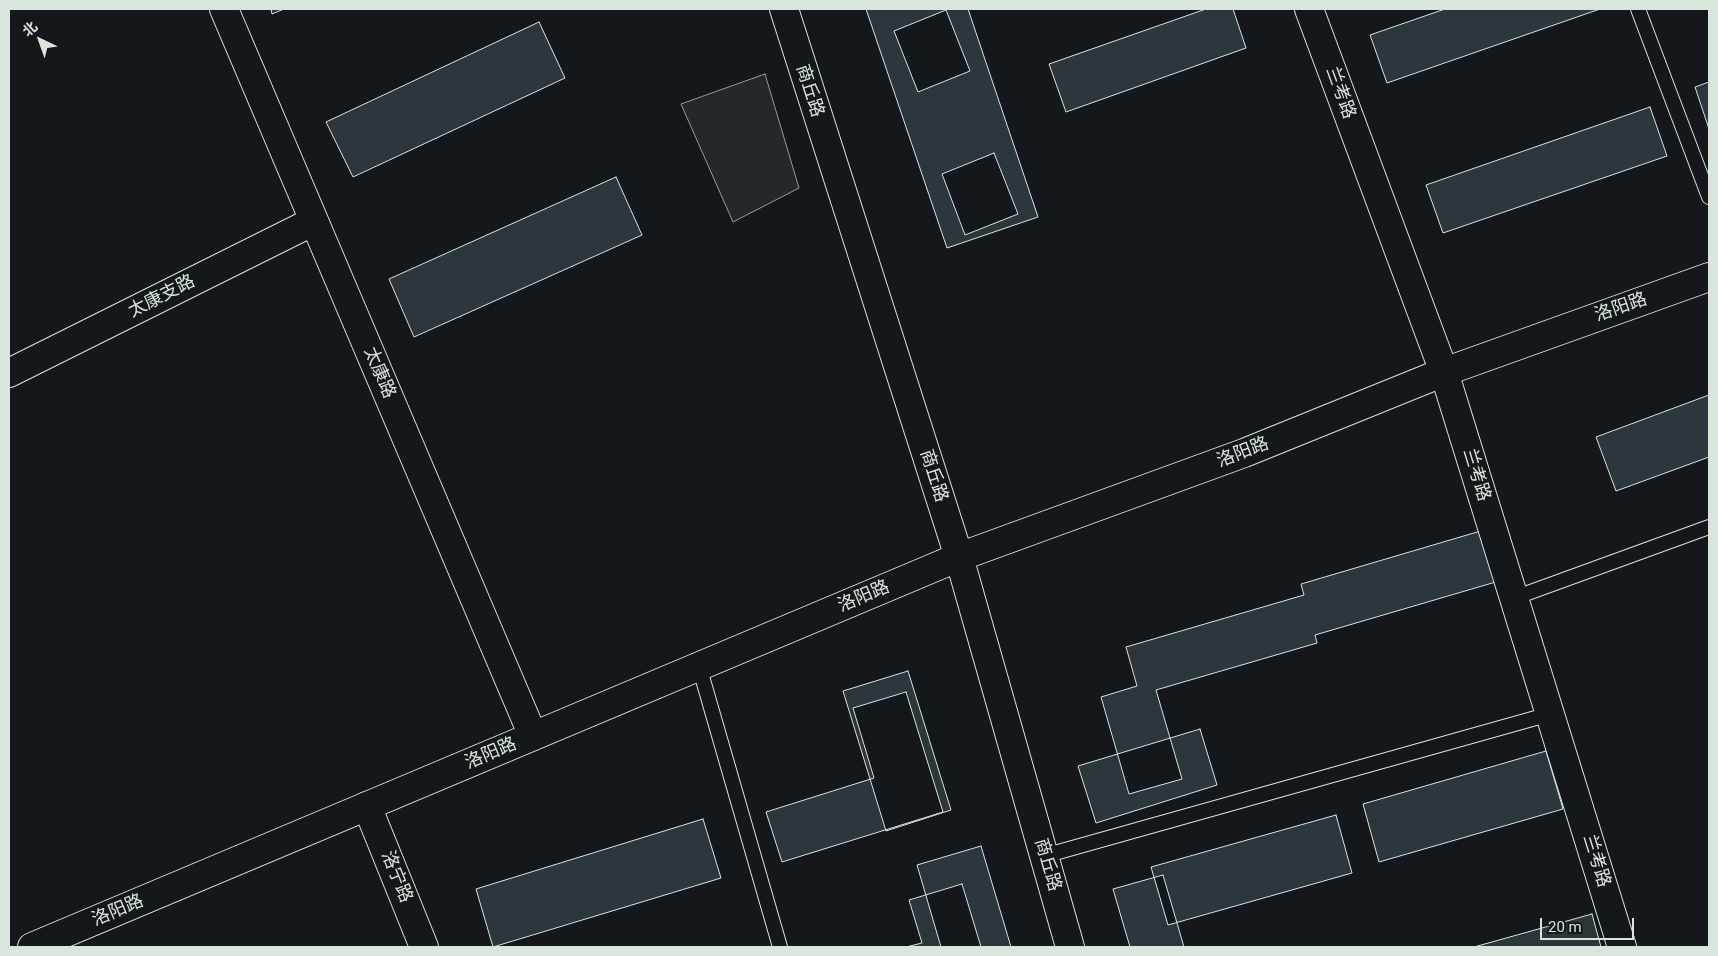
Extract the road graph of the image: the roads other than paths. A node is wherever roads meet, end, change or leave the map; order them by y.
1 (224, 9) edge
2 (784, 9) edge
3 (1309, 9) edge
4 (1638, 9) edge
5 (1709, 197) edge
6 (314, 221) junction
7 (1709, 277) edge
8 (1444, 372) junction
9 (9, 373) edge
10 (1709, 527) edge
11 (959, 558) junction
12 (1514, 598) junction
13 (699, 666) junction
14 (1550, 714) junction
15 (533, 736) junction
16 (367, 806) junction
17 (1044, 856) junction
18 (32, 947) edge
19 (424, 947) edge
20 (780, 947) edge
21 (1070, 947) edge
22 (1622, 947) edge

1 - 6 street, 太康路
2 - 11 street, 商丘路
3 - 8 street, 兰考路
4 - 5 lane
6 - 9 street, 太康支路
6 - 15 street, 太康路
7 - 8 street, 洛阳路
8 - 11 street, 洛阳路
8 - 12 street, 兰考路
10 - 12 lane
11 - 13 street, 洛阳路
11 - 17 street, 商丘路
12 - 14 street, 兰考路
13 - 15 street, 洛阳路
13 - 20 lane
14 - 17 lane
14 - 22 street, 兰考路
15 - 16 street, 洛阳路
16 - 18 street, 洛阳路
16 - 19 street, 洛宁路
17 - 21 street, 商丘路

